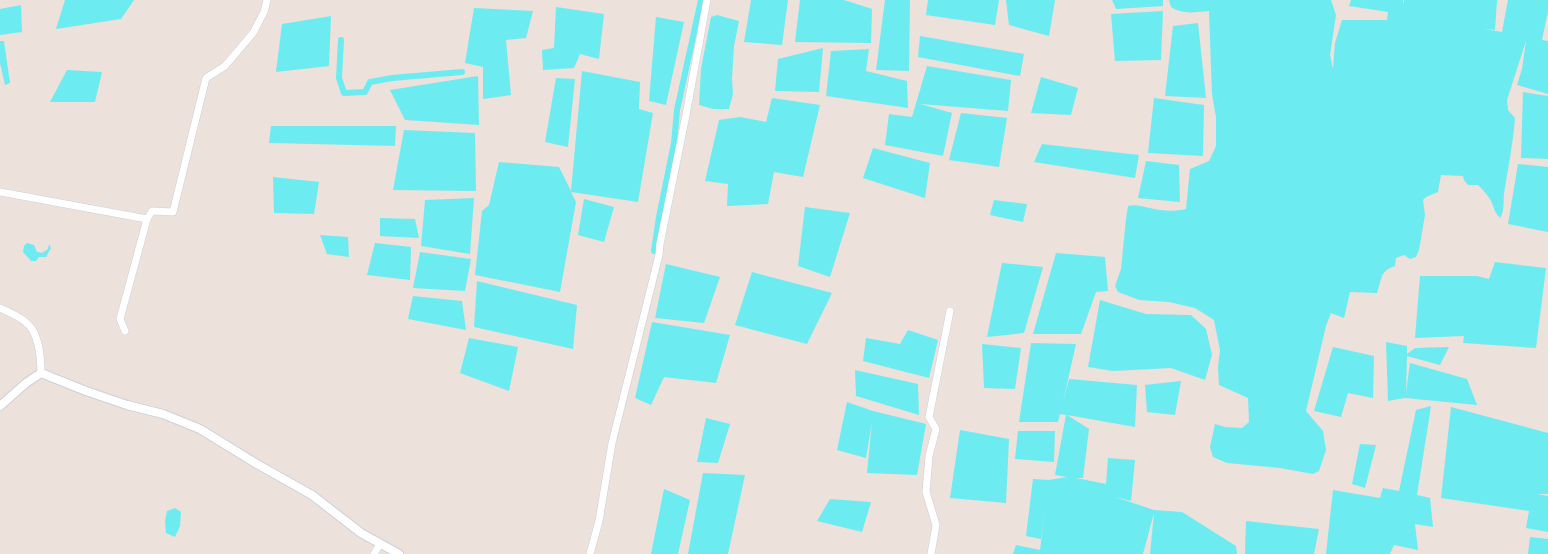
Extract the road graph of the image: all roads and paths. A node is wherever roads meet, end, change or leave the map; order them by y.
1 (267, 0) edge
2 (707, 0) edge
3 (0, 192) edge
4 (147, 219) junction
5 (0, 308) edge
6 (950, 311) dead end
7 (125, 331) dead end
8 (41, 373) junction
9 (0, 406) edge
10 (380, 544) junction
11 (374, 554) edge
12 (399, 554) edge
13 (590, 554) edge
14 (932, 554) edge

1 - 4 street
2 - 13 street
3 - 4 street
4 - 7 street
5 - 8 street
6 - 14 street
8 - 9 street
8 - 10 street
10 - 11 street
10 - 12 street

